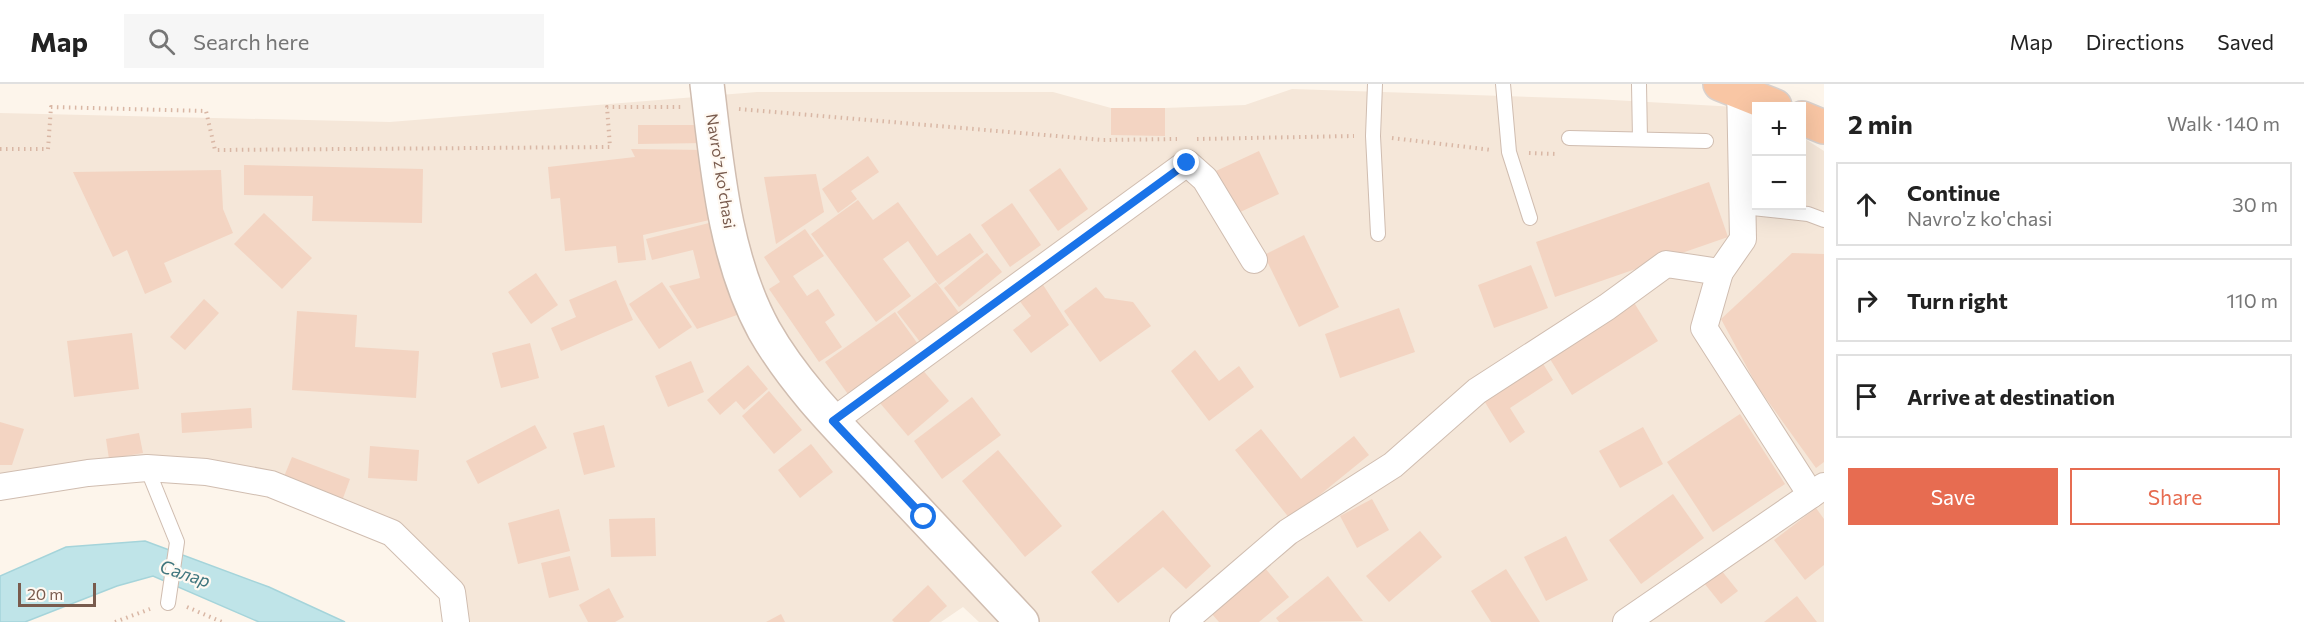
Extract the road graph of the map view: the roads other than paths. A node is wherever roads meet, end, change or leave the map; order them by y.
1 (1375, 84) edge
2 (1503, 84) edge
3 (1640, 84) edge
4 (1734, 87) edge
5 (709, 95) edge
6 (1766, 102) edge
7 (1806, 120) edge
8 (1824, 127) edge
9 (1569, 138) dead end
10 (1640, 140) junction
11 (1706, 141) dead end
12 (1743, 207) junction
13 (1530, 218) dead end
14 (1824, 220) edge
15 (1378, 234) dead end
16 (1254, 260) dead end
17 (1720, 272) junction
18 (833, 421) junction
19 (147, 468) junction
20 (0, 487) edge
21 (1818, 490) edge
22 (168, 603) dead end
23 (456, 622) edge
24 (1022, 622) edge
25 (1183, 622) edge
26 (1626, 622) edge

1 - 15 lane
2 - 13 lane
3 - 10 lane
4 - 6 highway
4 - 12 street
5 - 18 street, Navro'z ko'chasi
7 - 8 highway
9 - 10 lane
10 - 11 lane
12 - 14 lane
12 - 17 street
16 - 18 street
17 - 21 street
17 - 25 street
18 - 24 street, Navro'z ko'chasi
19 - 20 street
19 - 22 lane
19 - 23 street
21 - 26 street

